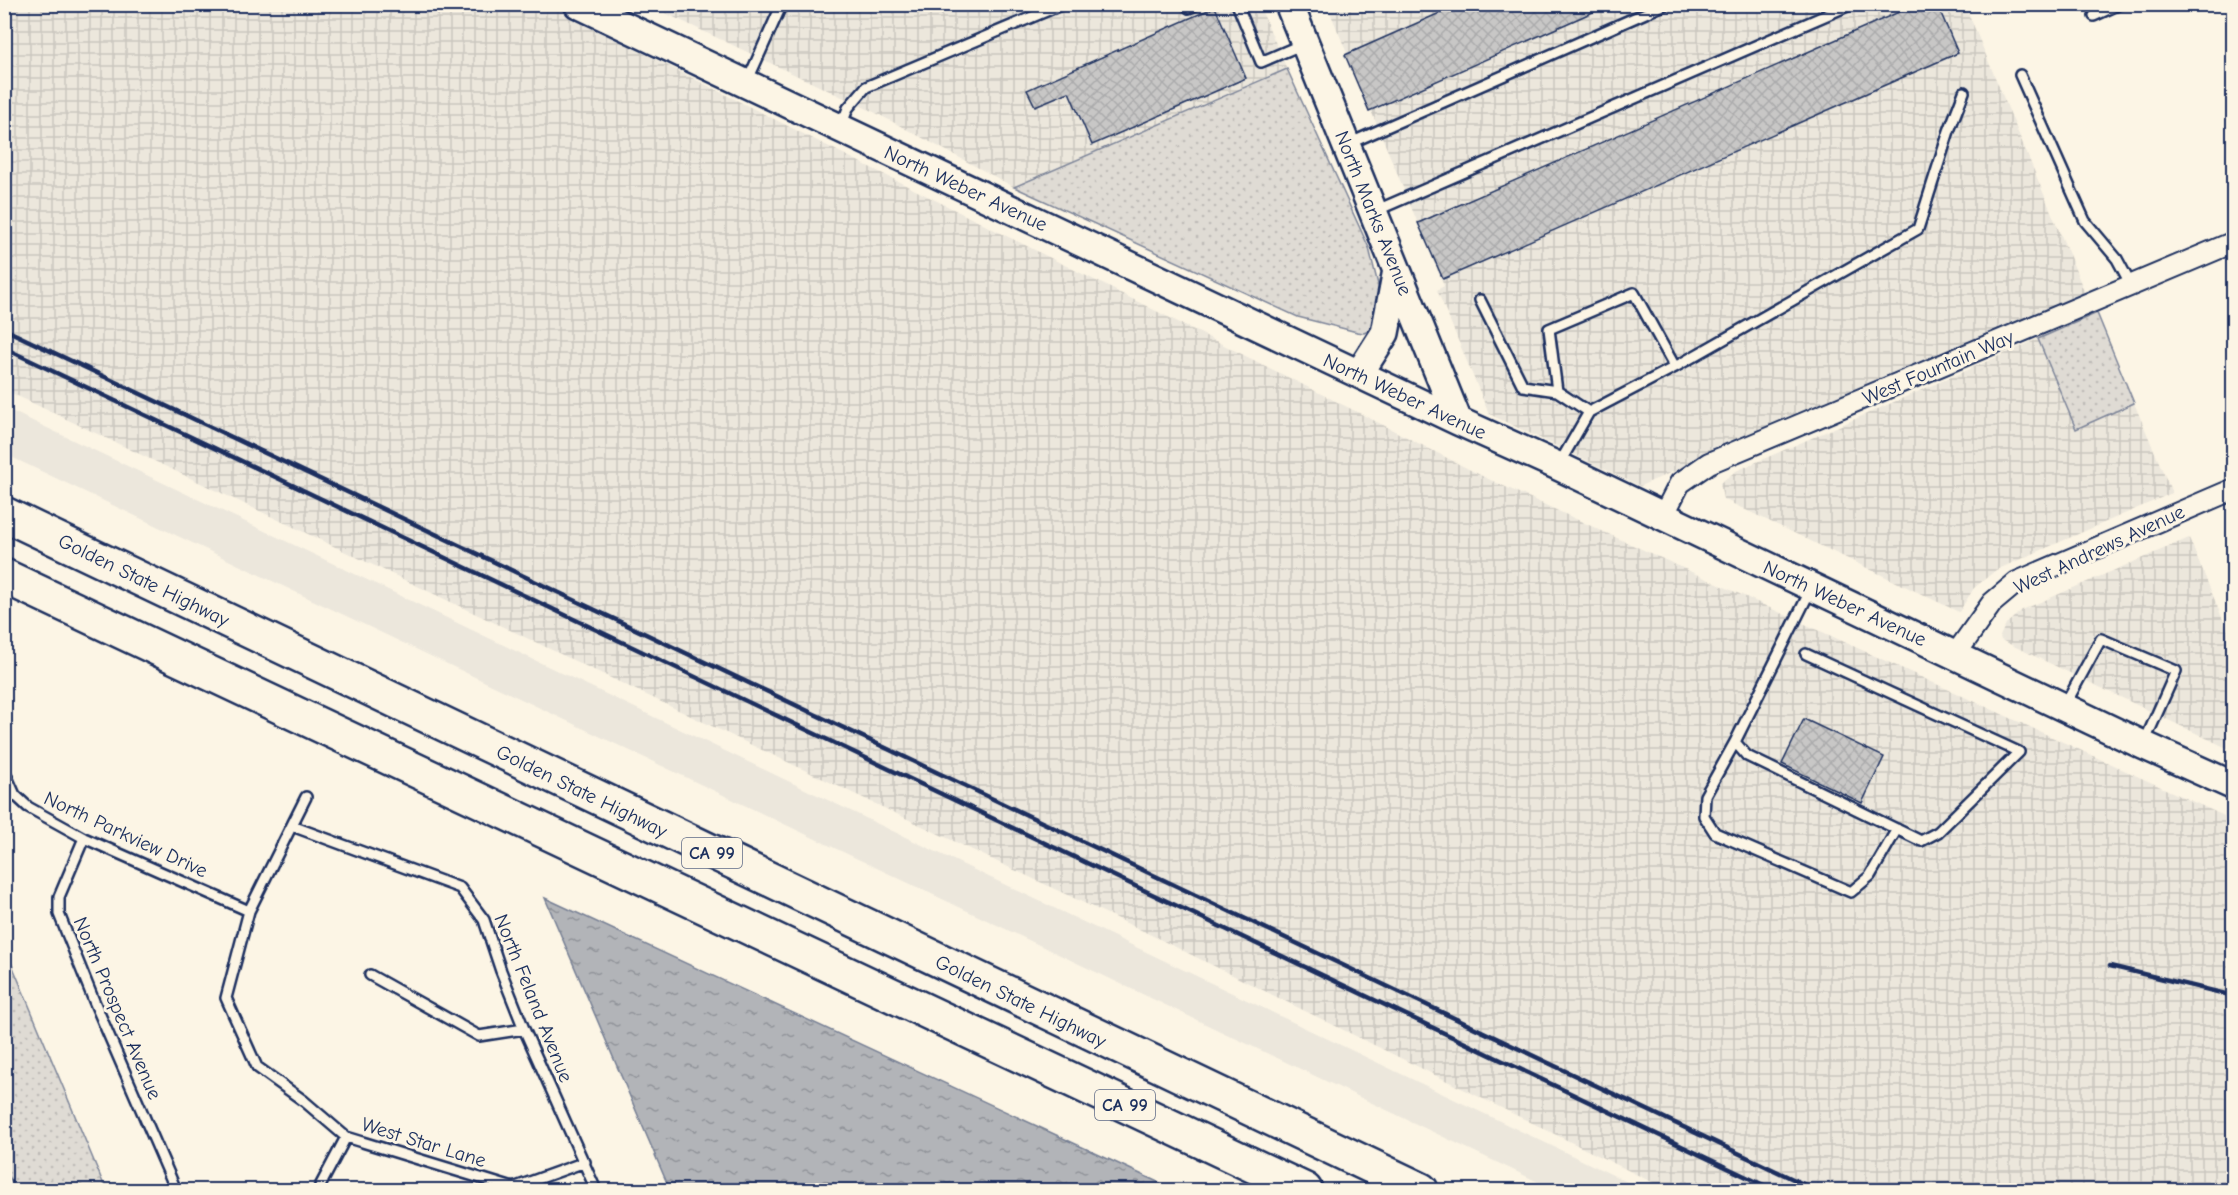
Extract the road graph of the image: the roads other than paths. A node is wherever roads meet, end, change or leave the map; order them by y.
1 (578, 4) edge
2 (782, 4) edge
3 (1063, 4) edge
4 (1237, 4) edge
5 (1289, 4) edge
6 (1666, 4) edge
7 (1852, 4) edge
8 (2120, 4) edge
9 (2094, 16) dead end
10 (1304, 43) junction
11 (2020, 75) dead end
12 (746, 84) junction
13 (1964, 92) dead end
14 (841, 129) junction
15 (1346, 145) junction
16 (1373, 212) junction
17 (2234, 242) edge
18 (1396, 270) junction
19 (2131, 285) junction
20 (1480, 300) dead end
21 (1675, 367) junction
22 (1359, 374) junction
23 (1557, 391) junction
24 (1589, 411) junction
25 (1458, 421) junction
26 (1558, 466) junction
27 (2234, 489) edge
28 (4, 513) edge
29 (1663, 516) junction
30 (4, 576) edge
31 (1812, 587) junction
32 (1806, 654) dead end
33 (1955, 655) junction
34 (2064, 707) junction
35 (1735, 742) junction
36 (2143, 745) junction
37 (4, 770) edge
38 (2234, 786) edge
39 (306, 797) dead end
40 (292, 826) junction
41 (1897, 830) junction
42 (84, 838) junction
43 (249, 911) junction
44 (370, 975) dead end
45 (524, 1029) junction
46 (346, 1137) junction
47 (585, 1162) junction
48 (513, 1190) edge
49 (176, 1191) edge
50 (318, 1191) edge
51 (596, 1191) edge
52 (1305, 1191) edge
53 (1421, 1191) edge

1 - 12 main road, North Weber Avenue
2 - 12 lane
3 - 14 lane
4 - 10 lane
5 - 10 main road, North Marks Avenue
6 - 15 lane
7 - 16 lane
8 - 9 lane
10 - 15 main road, North Marks Avenue
11 - 19 lane
12 - 14 main road, North Weber Avenue
13 - 21 lane
14 - 22 main road, North Weber Avenue
15 - 16 main road, North Marks Avenue
16 - 18 main road, North Marks Avenue
17 - 19 street, West Fountain Way
18 - 22 main road
18 - 25 main road, North Marks Avenue
19 - 29 street, West Fountain Way
20 - 23 lane
21 - 23 lane
21 - 24 lane
22 - 25 main road, North Weber Avenue
23 - 24 lane
24 - 26 lane
25 - 26 main road, North Weber Avenue
26 - 29 main road, North Weber Avenue
27 - 33 street, West Andrews Avenue
28 - 53 highway, Golden State Highway / CA 99
29 - 31 main road, North Weber Avenue
30 - 52 highway, CA 99
31 - 33 main road, North Weber Avenue
31 - 35 lane
32 - 41 lane
33 - 34 main road, North Weber Avenue
34 - 36 main road, North Weber Avenue
34 - 36 lane
35 - 41 lane
35 - 41 lane
36 - 38 main road, North Weber Avenue
37 - 42 lane, North Parkview Drive
39 - 40 lane, West Star Lane
40 - 43 lane, West Star Lane
40 - 45 lane, North Feland Avenue
42 - 43 lane, North Parkview Drive
42 - 49 lane, North Prospect Avenue
43 - 46 lane, West Star Lane
44 - 45 lane
45 - 47 lane, North Feland Avenue
46 - 48 lane, West Star Lane
46 - 50 lane
47 - 48 lane, West Star Lane
47 - 51 lane, North Feland Avenue

